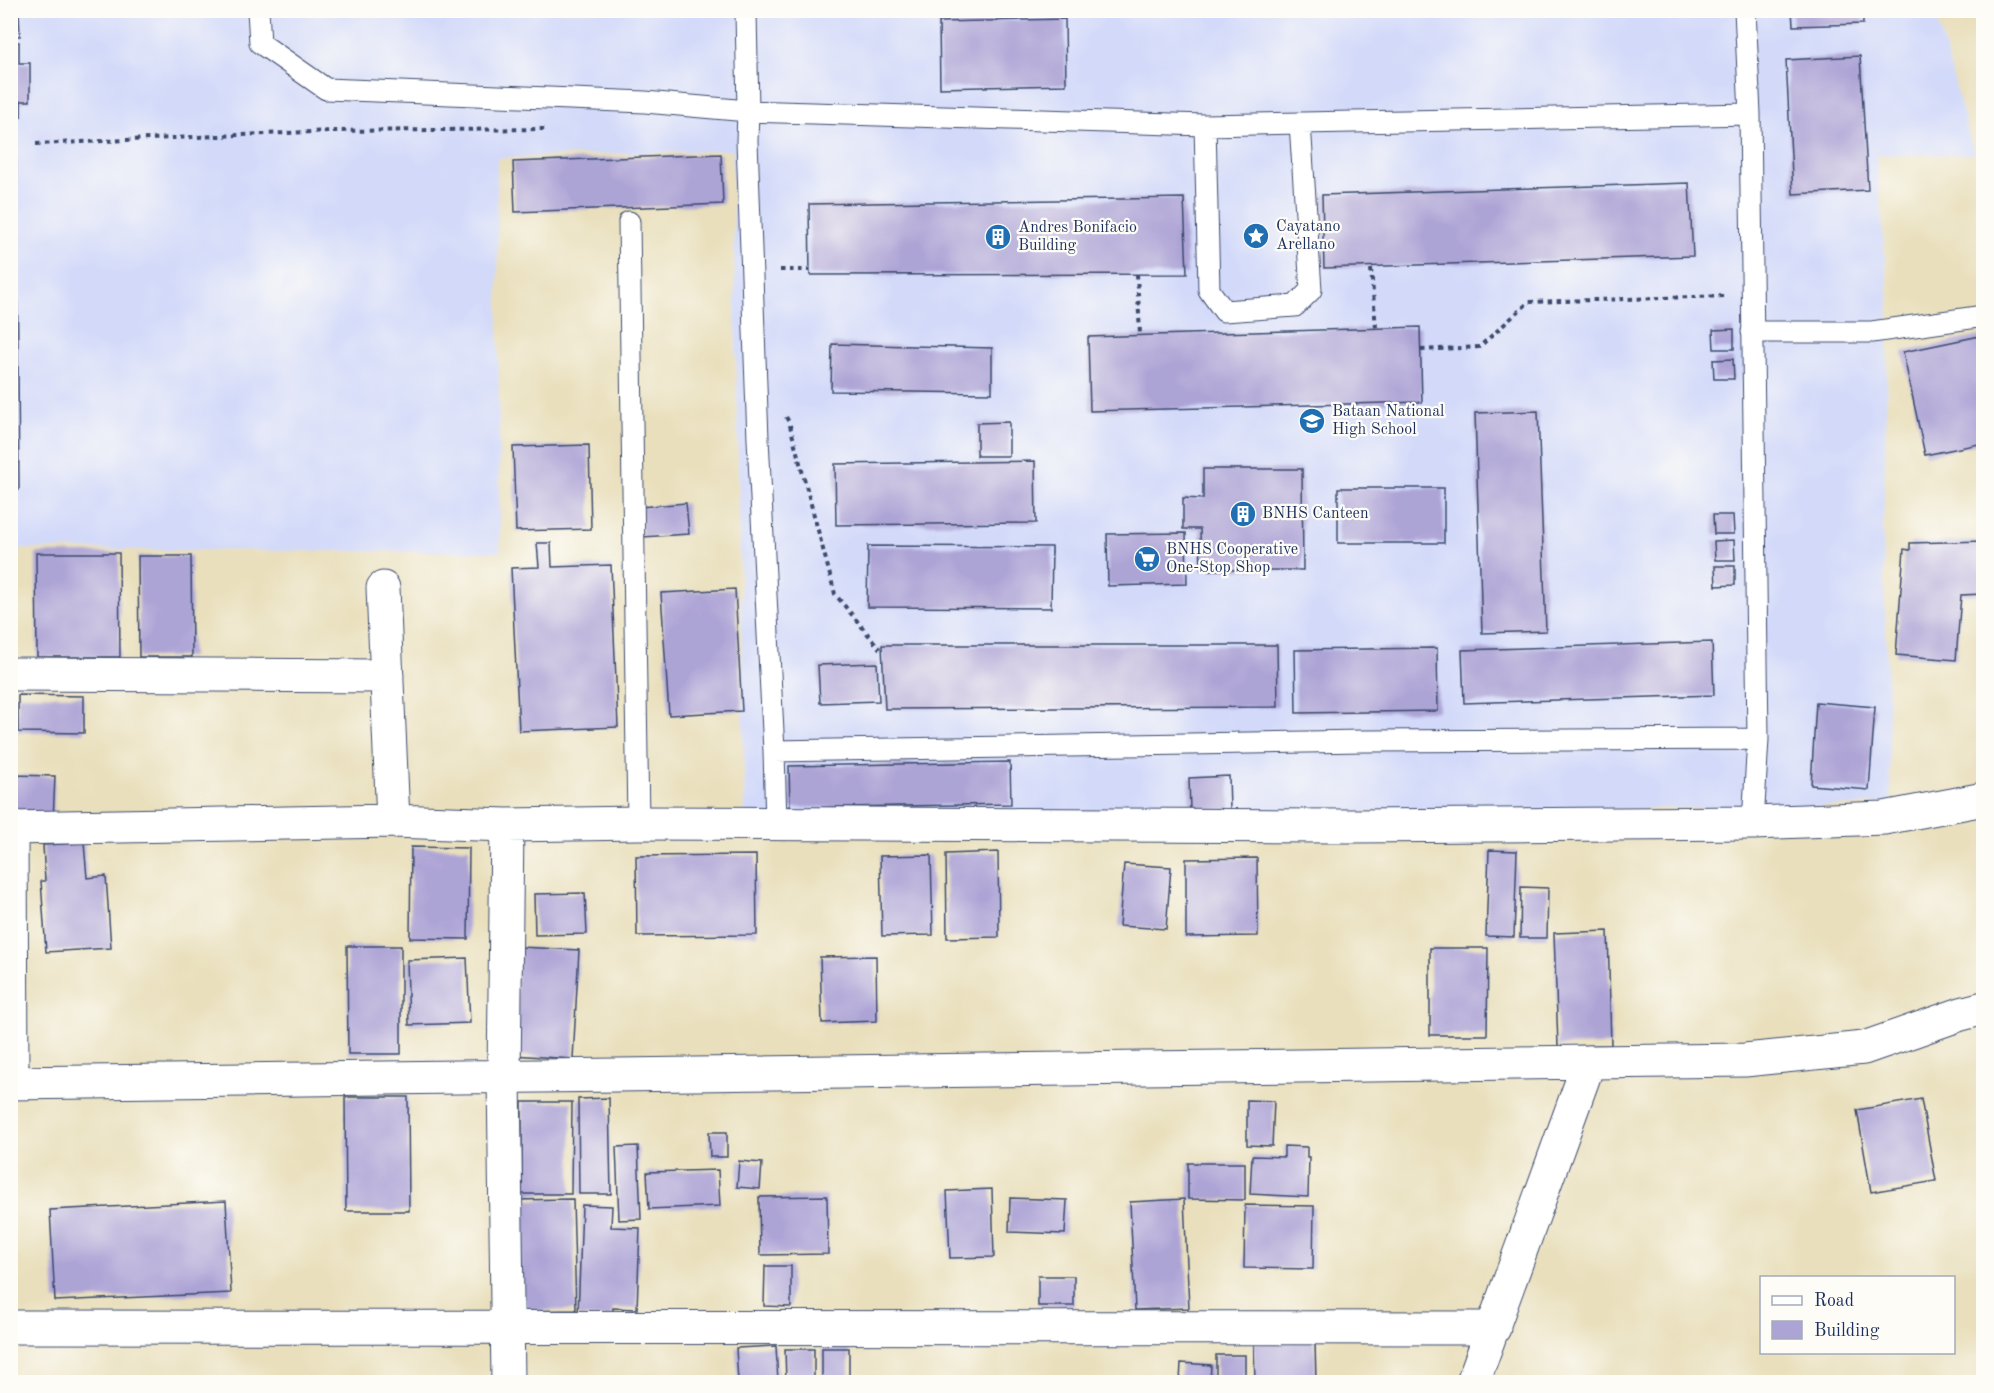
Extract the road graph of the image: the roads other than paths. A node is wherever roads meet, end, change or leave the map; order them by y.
1 (258, 10) edge
2 (750, 10) edge
3 (1745, 10) edge
4 (748, 111) junction
5 (1750, 114) junction
6 (1300, 123) junction
7 (1205, 125) junction
8 (629, 222) dead end
9 (1983, 316) edge
10 (1752, 332) junction
11 (383, 588) dead end
12 (10, 674) edge
13 (387, 676) junction
14 (1758, 740) junction
15 (774, 751) junction
16 (1983, 799) edge
17 (393, 821) junction
18 (638, 823) junction
19 (1753, 823) junction
20 (507, 825) junction
21 (776, 825) junction
22 (11, 828) edge
23 (1983, 1008) edge
24 (1589, 1062) junction
25 (504, 1076) junction
26 (11, 1083) edge
27 (10, 1327) edge
28 (507, 1327) junction
29 (1494, 1328) junction
30 (508, 1383) edge
31 (1473, 1383) edge

1 - 4 lane
2 - 4 lane
3 - 5 lane
4 - 7 lane
4 - 15 lane
5 - 6 lane
5 - 10 lane
6 - 7 lane
6 - 7 lane
8 - 18 lane
9 - 10 lane
10 - 14 lane
11 - 13 street
12 - 13 street
13 - 17 street
14 - 15 lane
14 - 19 lane
15 - 21 lane
16 - 19 street
17 - 20 street
17 - 22 street
18 - 20 street
18 - 21 street
19 - 21 street
20 - 25 street
22 - 26 street
23 - 24 street
24 - 25 street
24 - 29 street
25 - 26 street
25 - 28 street
27 - 28 street
28 - 29 street
28 - 30 street
29 - 31 street

